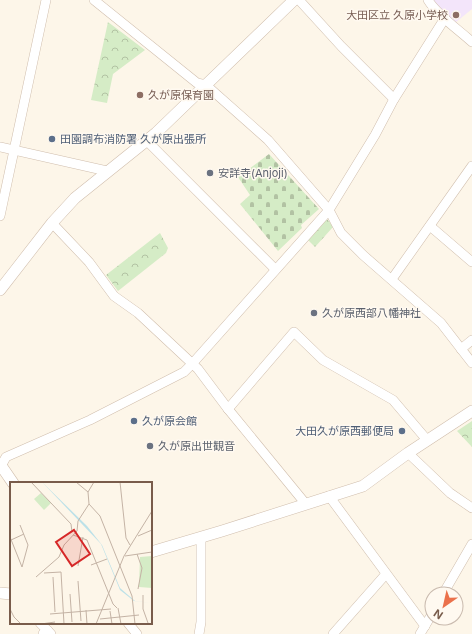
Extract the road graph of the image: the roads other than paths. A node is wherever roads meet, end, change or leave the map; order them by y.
1 (46, 0) edge
2 (94, 0) edge
3 (294, 0) edge
4 (299, 0) edge
5 (428, 0) edge
6 (445, 18) junction
7 (472, 42) edge
8 (206, 85) junction
9 (394, 100) junction
10 (147, 140) junction
11 (0, 148) edge
12 (13, 150) junction
13 (472, 166) edge
14 (107, 171) junction
15 (329, 210) junction
16 (0, 216) edge
17 (52, 223) junction
18 (430, 226) junction
19 (472, 262) edge
20 (275, 269) junction
21 (392, 279) junction
22 (0, 290) edge
23 (472, 340) edge
24 (461, 349) junction
25 (472, 363) edge
26 (192, 364) junction
27 (228, 409) junction
28 (472, 411) edge
29 (426, 440) junction
30 (408, 453) junction
31 (0, 466) edge
32 (12, 482) edge
33 (329, 496) junction
34 (305, 503) junction
35 (472, 508) edge
36 (201, 537) junction
37 (472, 544) edge
38 (152, 552) edge
39 (386, 574) junction
40 (448, 586) edge
41 (0, 593) edge
42 (10, 594) edge
43 (129, 624) edge
44 (422, 630) edge
45 (137, 634) edge
46 (200, 634) edge
47 (333, 634) edge

1 - 12 street
2 - 8 street
3 - 8 street
4 - 9 street
5 - 6 street
6 - 7 street
6 - 9 street
8 - 10 street
8 - 15 street
9 - 15 street
10 - 14 street
10 - 20 street
11 - 12 street
12 - 14 street
12 - 16 street
13 - 18 street
14 - 17 street
15 - 20 street
15 - 21 street
17 - 22 street
17 - 26 street
18 - 19 street
18 - 21 street
20 - 26 street
21 - 24 street
23 - 24 street
24 - 25 street
26 - 27 street
26 - 31 street
27 - 29 street
27 - 34 street
28 - 29 street
29 - 30 street
30 - 33 street
30 - 35 street
31 - 32 street
33 - 34 street
33 - 39 street
34 - 36 street
36 - 38 street
36 - 46 street
37 - 40 street
39 - 44 street
39 - 47 street
41 - 42 street
43 - 45 street

